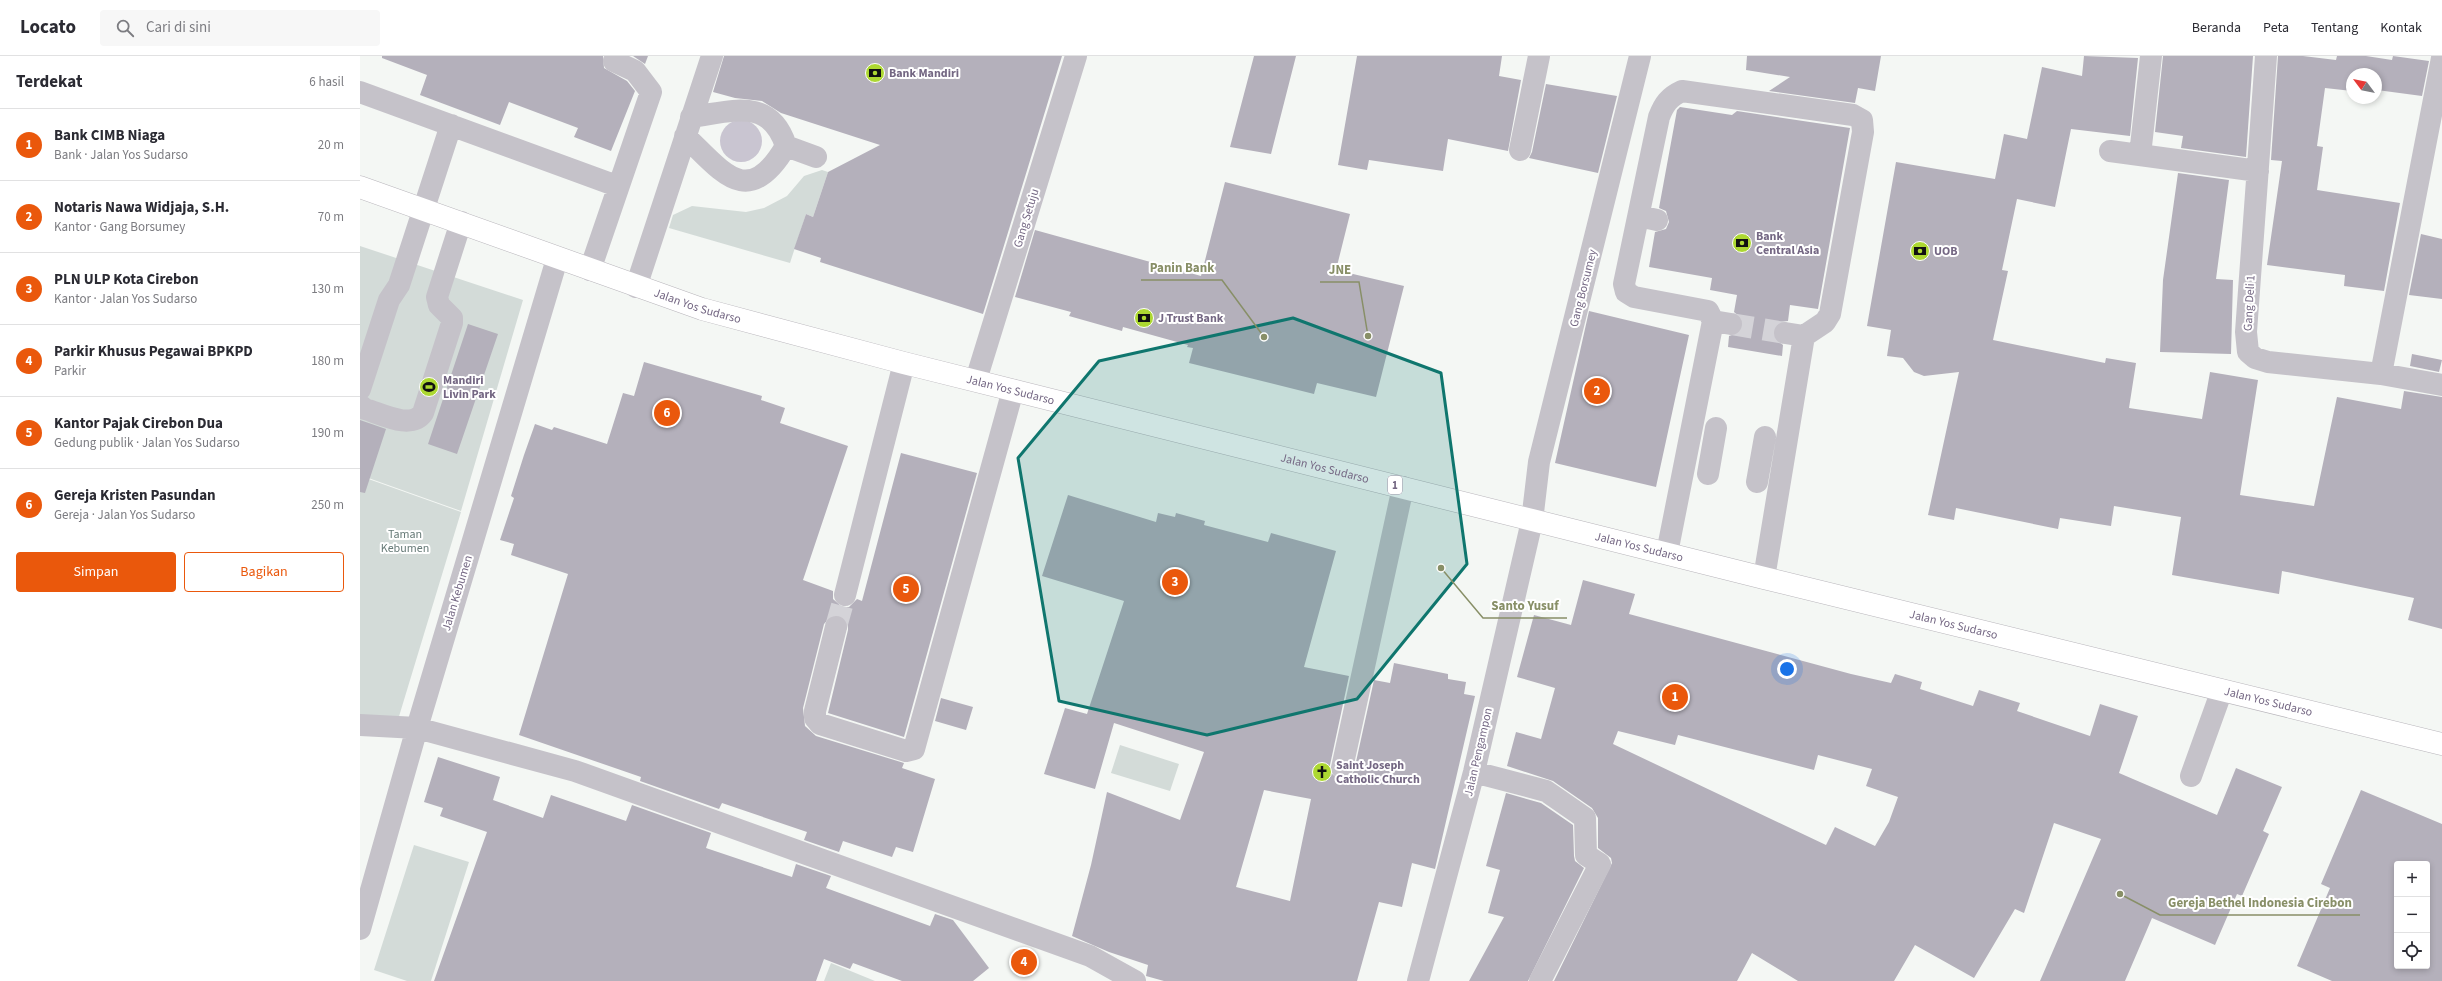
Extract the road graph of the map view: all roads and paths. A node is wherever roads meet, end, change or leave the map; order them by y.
1 (712, 56) edge
2 (1076, 56) edge
3 (1539, 56) edge
4 (1640, 56) edge
5 (2151, 56) edge
6 (2266, 56) edge
7 (2442, 58) edge
8 (614, 61) dead end
9 (360, 92) edge
10 (451, 125) junction
11 (688, 127) junction
12 (786, 146) junction
13 (1520, 150) dead end
14 (2110, 151) dead end
15 (2140, 155) junction
16 (816, 157) dead end
17 (2258, 172) junction
18 (617, 186) junction
19 (360, 187) edge
20 (423, 209) junction
21 (461, 222) junction
22 (557, 259) junction
23 (590, 270) junction
24 (636, 287) junction
25 (904, 363) junction
26 (2381, 374) junction
27 (976, 380) junction
28 (2442, 386) edge
29 (360, 389) edge
30 (1013, 390) junction
31 (360, 405) edge
32 (1716, 428) dead end
33 (1765, 437) dead end
34 (1688, 447) junction
35 (1712, 451) junction
36 (1761, 459) junction
37 (1783, 463) junction
38 (1708, 474) dead end
39 (1757, 482) dead end
40 (1403, 487) junction
41 (1532, 520) junction
42 (1667, 553) junction
43 (1764, 578) junction
44 (845, 595) tunnel mouth
45 (836, 628) tunnel mouth
46 (2222, 690) junction
47 (360, 725) edge
48 (417, 728) junction
49 (2442, 744) edge
50 (1342, 768) dead end
51 (1474, 772) junction
52 (2191, 776) dead end
53 (360, 929) edge
54 (1135, 981) edge
55 (1418, 981) edge
56 (1540, 981) edge

1 - 11 street
2 - 27 street, Gang Setuju
3 - 13 street
4 - 41 street, Gang Borsumey
5 - 15 street
6 - 17 street, Gang Deli 1
7 - 26 street
8 - 18 street
9 - 10 street
10 - 18 street
10 - 20 street
11 - 12 street
11 - 12 street
11 - 24 street
12 - 16 street
14 - 15 street
15 - 17 street
17 - 26 street, Gang Deli 1
18 - 23 street
19 - 20 highway, Jalan Yos Sudarso / 1
20 - 21 highway, Jalan Yos Sudarso / 1
20 - 29 street
21 - 22 highway, Jalan Yos Sudarso / 1
21 - 31 street
22 - 23 highway, Jalan Yos Sudarso / 1
22 - 48 street, Jalan Kebumen
23 - 24 highway, Jalan Yos Sudarso / 1
24 - 25 highway, Jalan Yos Sudarso / 1
25 - 27 highway, Jalan Yos Sudarso / 1
25 - 44 street
26 - 28 street, Gang Deli 1
27 - 30 highway, Jalan Yos Sudarso / 1
30 - 40 highway, Jalan Yos Sudarso / 1
30 - 45 street
32 - 35 street
33 - 36 street
34 - 35 street
34 - 37 street
34 - 42 street
35 - 38 street
36 - 37 street
36 - 39 street
37 - 43 street
40 - 41 highway, Jalan Yos Sudarso / 1
40 - 50 street
41 - 42 highway, Jalan Yos Sudarso / 1
41 - 51 street, Jalan Pengampon
42 - 43 highway, Jalan Yos Sudarso / 1
43 - 46 highway, Jalan Yos Sudarso / 1
46 - 49 highway, Jalan Yos Sudarso / 1
46 - 52 street
47 - 48 street
48 - 53 street, Jalan Kebumen
48 - 54 street
51 - 55 street, Jalan Pengampon
51 - 56 street

